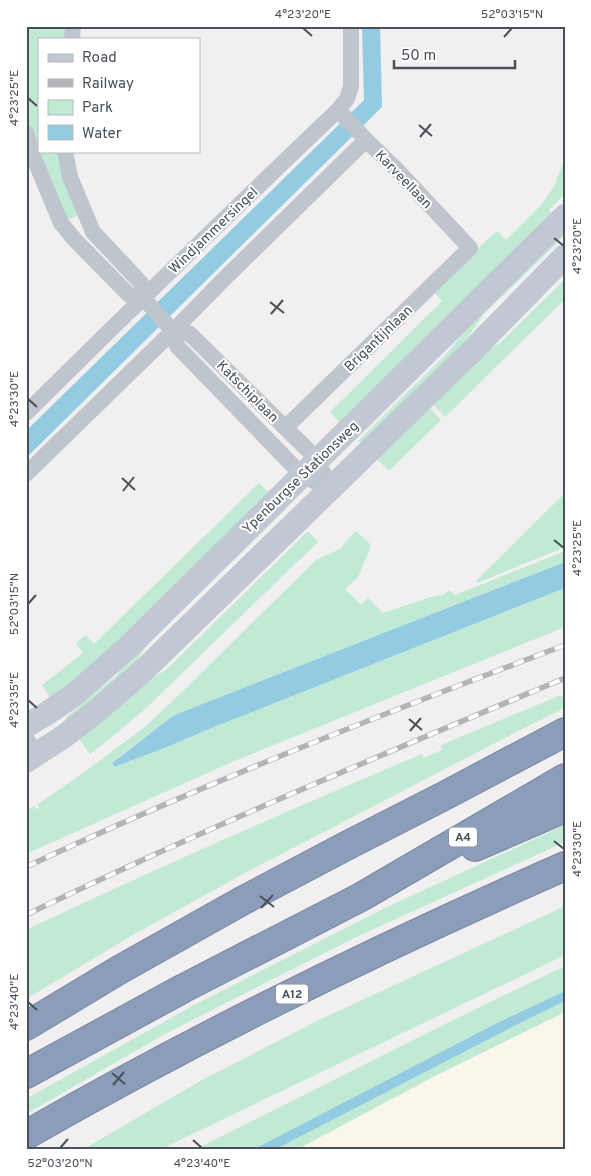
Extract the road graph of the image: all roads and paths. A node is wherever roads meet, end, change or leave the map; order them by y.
1 (352, 26) edge
2 (341, 113) junction
3 (26, 134) edge
4 (362, 136) junction
5 (65, 152) edge
6 (30, 158) edge
7 (565, 216) edge
8 (92, 232) junction
9 (75, 240) junction
10 (470, 248) joint
11 (565, 256) edge
12 (147, 303) junction
13 (169, 326) junction
14 (26, 413) edge
15 (286, 428) junction
16 (310, 467) junction
17 (26, 474) edge
18 (330, 489) junction
19 (26, 726) edge
20 (565, 732) edge
21 (565, 744) edge
22 (30, 751) edge
23 (565, 778) edge
24 (444, 796) junction
25 (565, 808) edge
26 (565, 866) edge
27 (361, 897) junction
28 (26, 1026) edge
29 (26, 1074) edge
30 (26, 1135) edge

1 - 2 street, Windjammersingel
2 - 4 street, Karveellaan
2 - 12 street, Windjammersingel
3 - 6 street, Katschiplaan
4 - 10 street, Karveellaan
4 - 13 street
5 - 8 street, Katschiplaan
6 - 9 street, Katschiplaan
7 - 16 main road, Ypenburgse Stationsweg
8 - 9 street
8 - 12 street, Katschiplaan
9 - 12 street, Katschiplaan
10 - 15 street, Brigantijnlaan
11 - 18 main road, Ypenburgse Stationsweg
12 - 13 street, Katschiplaan
12 - 14 street, Windjammersingel
13 - 15 street, Katschiplaan
13 - 16 street, Katschiplaan
13 - 17 street
15 - 16 street, Katschiplaan
16 - 18 street
16 - 19 main road, Ypenburgse Stationsweg
18 - 22 main road, Ypenburgse Stationsweg
20 - 24 highway
21 - 24 highway
23 - 27 highway, A4
24 - 28 highway
25 - 27 highway
26 - 30 highway, A12
27 - 29 highway

